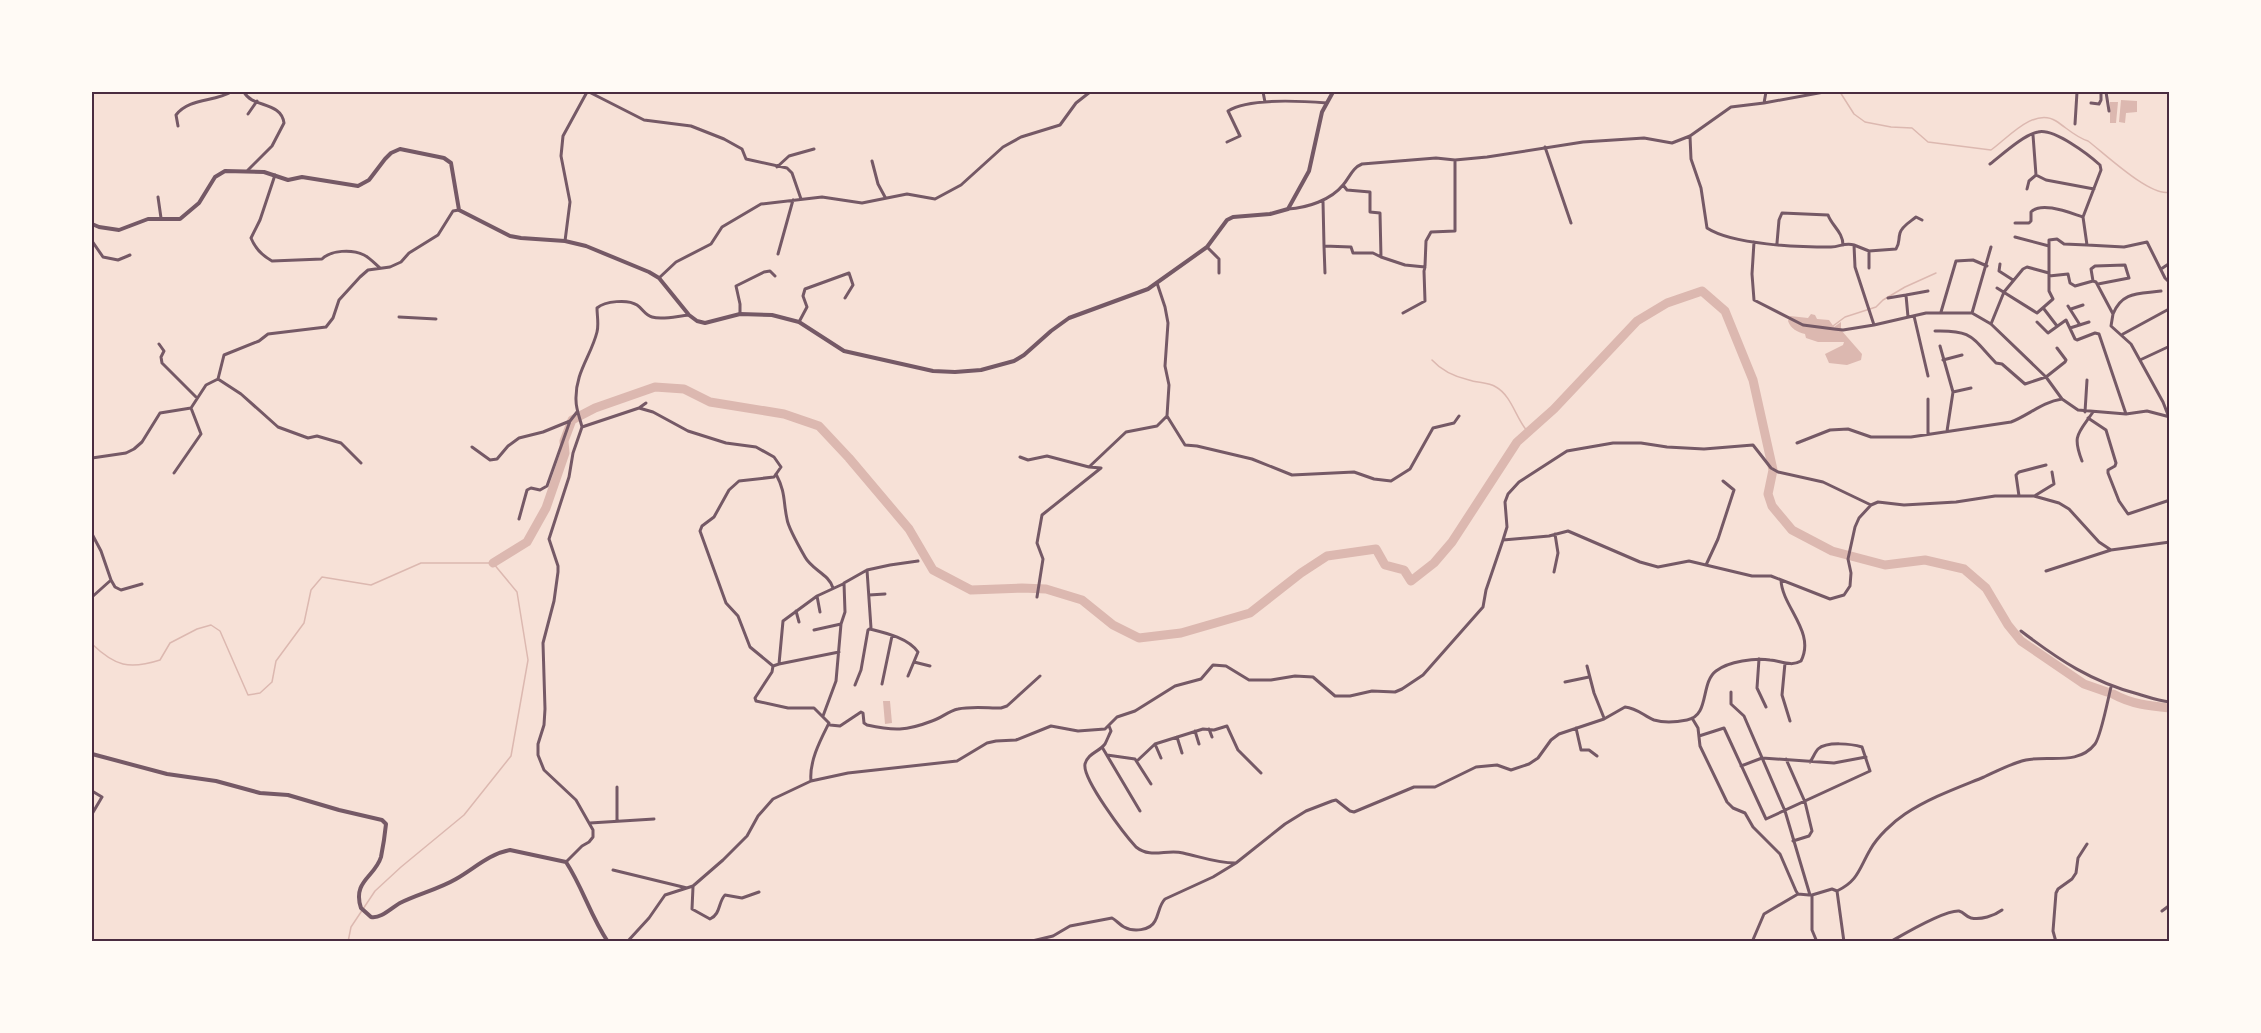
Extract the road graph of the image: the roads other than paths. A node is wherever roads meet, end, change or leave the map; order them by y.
1 (231, 92) edge
2 (244, 92) edge
3 (587, 92) edge
4 (1090, 92) edge
5 (1263, 92) edge
6 (1333, 92) edge
7 (1766, 92) edge
8 (1824, 92) edge
9 (2077, 92) edge
10 (2102, 92) edge
11 (2106, 92) edge
12 (257, 101) junction
13 (1265, 102) junction
14 (1327, 103) junction
15 (1764, 103) junction
16 (2091, 103) dead end
17 (2109, 111) dead end
18 (248, 114) dead end
19 (2075, 124) dead end
20 (178, 126) dead end
21 (2033, 134) junction
22 (1690, 136) junction
23 (1227, 142) dead end
24 (1545, 147) junction
25 (814, 149) dead end
26 (1455, 160) junction
27 (872, 161) dead end
28 (1990, 164) dead end
29 (777, 166) junction
30 (248, 170) junction
31 (2036, 175) junction
32 (275, 176) junction
33 (1343, 185) junction
34 (2027, 189) dead end
35 (2094, 189) junction
36 (158, 197) dead end
37 (887, 198) junction
38 (801, 199) junction
39 (793, 200) junction
40 (1323, 201) junction
41 (1288, 209) junction
42 (459, 210) junction
43 (2083, 217) junction
44 (161, 218) junction
45 (1922, 220) dead end
46 (1570, 223) dead end
47 (92, 224) edge
48 (2015, 224) dead end
49 (2014, 237) dead end
50 (92, 241) edge
51 (566, 241) junction
52 (1754, 242) junction
53 (1777, 243) junction
54 (1843, 245) junction
55 (1854, 245) junction
56 (2087, 245) junction
57 (1324, 246) junction
58 (2049, 246) junction
59 (1207, 247) junction
60 (1991, 247) dead end
61 (1869, 251) junction
62 (778, 254) dead end
63 (130, 255) dead end
64 (1381, 257) junction
65 (2169, 263) edge
66 (2000, 264) dead end
67 (1987, 266) junction
68 (1425, 267) junction
69 (1869, 268) dead end
70 (381, 269) junction
71 (2162, 269) junction
72 (1219, 273) dead end
73 (1325, 273) dead end
74 (2049, 274) junction
75 (775, 276) dead end
76 (659, 278) junction
77 (2013, 280) junction
78 (2093, 281) junction
79 (1157, 283) junction
80 (2169, 283) edge
81 (2097, 284) junction
82 (1997, 288) dead end
83 (1928, 291) dead end
84 (2161, 291) dead end
85 (2004, 292) junction
86 (1906, 295) junction
87 (845, 298) dead end
88 (1888, 298) dead end
89 (2083, 305) dead end
90 (2043, 308) junction
91 (2169, 309) edge
92 (1941, 312) junction
93 (1972, 313) junction
94 (740, 314) junction
95 (1403, 314) dead end
96 (2113, 314) junction
97 (689, 315) junction
98 (1914, 316) junction
99 (399, 317) dead end
100 (1908, 317) junction
101 (436, 319) dead end
102 (799, 322) junction
103 (2037, 322) dead end
104 (2089, 322) dead end
105 (1991, 324) junction
106 (1874, 325) junction
107 (2080, 325) junction
108 (2057, 326) junction
109 (2070, 328) junction
110 (1935, 331) dead end
111 (2122, 334) junction
112 (159, 344) dead end
113 (1940, 346) dead end
114 (2169, 346) edge
115 (2056, 348) dead end
116 (1962, 355) dead end
117 (1943, 360) junction
118 (2140, 360) junction
119 (1928, 376) dead end
120 (2046, 377) junction
121 (218, 379) junction
122 (2087, 380) dead end
123 (1971, 388) dead end
124 (1953, 392) junction
125 (197, 398) junction
126 (1928, 399) dead end
127 (2062, 399) junction
128 (646, 403) dead end
129 (191, 408) junction
130 (639, 408) junction
131 (2085, 412) junction
132 (2092, 412) junction
133 (577, 413) junction
134 (2126, 414) junction
135 (1167, 416) junction
136 (1459, 416) dead end
137 (2088, 418) junction
138 (2169, 418) edge
139 (570, 421) junction
140 (582, 426) junction
141 (1947, 431) junction
142 (1928, 434) junction
143 (1797, 443) dead end
144 (472, 447) dead end
145 (1020, 457) dead end
146 (92, 458) edge
147 (2082, 461) dead end
148 (361, 463) dead end
149 (2046, 465) dead end
150 (1089, 467) junction
151 (2052, 472) dead end
152 (174, 473) dead end
153 (776, 474) junction
154 (1723, 481) dead end
155 (2019, 496) junction
156 (2034, 496) junction
157 (2169, 500) edge
158 (1871, 505) junction
159 (519, 519) dead end
160 (92, 534) edge
161 (1554, 534) junction
162 (1503, 540) junction
163 (2169, 542) edge
164 (2111, 549) junction
165 (918, 561) dead end
166 (1706, 565) junction
167 (867, 570) junction
168 (2046, 571) dead end
169 (1554, 572) dead end
170 (111, 580) junction
171 (1781, 580) junction
172 (844, 583) junction
173 (142, 584) dead end
174 (833, 588) junction
175 (885, 594) dead end
176 (1037, 594) dead end
177 (869, 595) junction
178 (817, 596) junction
179 (92, 597) edge
180 (796, 611) junction
181 (820, 612) dead end
182 (799, 622) dead end
183 (841, 624) junction
184 (870, 629) junction
185 (814, 630) dead end
186 (2021, 631) dead end
187 (892, 636) junction
188 (839, 652) junction
189 (1759, 659) junction
190 (914, 662) junction
191 (1785, 663) junction
192 (779, 664) junction
193 (773, 666) junction
194 (930, 666) dead end
195 (1587, 666) dead end
196 (908, 676) dead end
197 (1040, 676) dead end
198 (1589, 677) junction
199 (1565, 682) dead end
200 (882, 684) dead end
201 (855, 685) dead end
202 (2111, 687) junction
203 (1731, 692) dead end
204 (2169, 702) edge
205 (1766, 707) dead end
206 (823, 716) junction
207 (1692, 718) junction
208 (1604, 719) junction
209 (1790, 721) dead end
210 (830, 725) junction
211 (1109, 726) junction
212 (1576, 728) junction
213 (1209, 729) junction
214 (1195, 731) junction
215 (1699, 736) junction
216 (1177, 737) junction
217 (1212, 737) dead end
218 (1155, 744) junction
219 (1199, 744) dead end
220 (1102, 747) junction
221 (1182, 753) dead end
222 (92, 754) edge
223 (1107, 755) junction
224 (1597, 756) dead end
225 (1866, 757) junction
226 (1161, 758) dead end
227 (1762, 758) junction
228 (1786, 759) junction
229 (1137, 761) junction
230 (1810, 762) junction
231 (1741, 766) junction
232 (1261, 773) dead end
233 (811, 781) junction
234 (1151, 784) dead end
235 (617, 787) dead end
236 (92, 791) edge
237 (1805, 802) junction
238 (1140, 811) dead end
239 (1785, 811) junction
240 (92, 814) edge
241 (654, 819) dead end
242 (617, 821) junction
243 (590, 823) junction
244 (1793, 841) junction
245 (2087, 844) dead end
246 (566, 862) junction
247 (1236, 863) junction
248 (613, 870) dead end
249 (693, 886) junction
250 (688, 889) junction
251 (1837, 891) junction
252 (759, 892) dead end
253 (1798, 894) junction
254 (1811, 895) junction
255 (2169, 905) edge
256 (2002, 910) dead end
257 (2162, 911) dead end
258 (608, 942) edge
259 (627, 942) edge
260 (1028, 942) edge
261 (1752, 942) edge
262 (1817, 942) edge
263 (1844, 942) edge
264 (1890, 942) edge
265 (2056, 942) edge

1 - 20 street
2 - 12 street
3 - 29 street
3 - 51 street
4 - 37 street
5 - 13 street
6 - 14 street
7 - 15 street
8 - 15 street
9 - 19 street
10 - 16 street
11 - 17 street
12 - 18 street
12 - 30 street
13 - 14 street
13 - 23 street
14 - 41 street
15 - 22 street
21 - 28 street
21 - 31 street
21 - 35 street
22 - 24 street
22 - 52 street
24 - 26 street
24 - 46 street
25 - 29 street
26 - 33 street
26 - 68 street
27 - 37 street
29 - 38 street
30 - 32 street
30 - 44 street
31 - 34 street
31 - 35 street
32 - 42 street
32 - 70 street
33 - 40 street
33 - 64 street
35 - 43 street
36 - 44 street
37 - 38 street
38 - 39 street
39 - 62 street
39 - 76 street
40 - 41 street
40 - 57 street
41 - 59 street
42 - 51 street
42 - 70 street
43 - 48 street
43 - 56 street
44 - 47 street
45 - 61 street
49 - 58 street
50 - 63 street
51 - 76 street
52 - 53 street
52 - 106 street
53 - 54 street
53 - 54 street
54 - 55 street
55 - 61 street
55 - 106 street
56 - 58 street
56 - 71 street
57 - 64 street
57 - 73 street
58 - 74 street
59 - 72 street
59 - 79 street
60 - 67 street
61 - 69 street
64 - 68 street
65 - 71 street
66 - 77 street
67 - 92 street
67 - 93 street
68 - 95 street
70 - 121 street
71 - 80 street
74 - 77 street
74 - 78 street
74 - 90 street
75 - 94 street
76 - 97 street
77 - 85 street
78 - 81 street
78 - 81 street
79 - 102 street
79 - 135 street
81 - 96 street
82 - 85 street
83 - 86 street
84 - 96 street
85 - 90 street
85 - 105 street
86 - 88 street
86 - 100 street
87 - 102 street
89 - 107 street
90 - 108 street
91 - 111 street
92 - 93 street
92 - 98 street
93 - 105 street
94 - 97 street
94 - 102 street
96 - 111 street
97 - 133 street
98 - 100 street
98 - 119 street
99 - 101 street
100 - 106 street
103 - 108 street
104 - 107 street
105 - 120 street
107 - 109 street
108 - 109 street
109 - 134 street
110 - 120 street
111 - 118 street
112 - 125 street
113 - 117 street
114 - 118 street
115 - 120 street
116 - 117 street
117 - 124 street
118 - 138 street
120 - 127 street
121 - 125 street
121 - 148 street
122 - 131 street
123 - 124 street
124 - 141 street
125 - 129 street
126 - 142 street
127 - 131 street
127 - 141 street
128 - 130 street
129 - 146 street
129 - 152 street
130 - 140 street
130 - 153 street
131 - 132 street
132 - 134 street
132 - 137 street
133 - 139 street
133 - 140 street
134 - 138 street
135 - 136 street
135 - 150 street
137 - 147 street
137 - 157 street
139 - 144 street
139 - 159 street
140 - 243 street
141 - 142 street
142 - 143 street
145 - 150 street
149 - 155 street
150 - 176 street
151 - 156 street
153 - 174 street
153 - 193 street
154 - 166 street
155 - 156 street
155 - 158 street
156 - 164 street
158 - 162 street
158 - 171 street
160 - 170 street
161 - 162 street
161 - 166 street
161 - 169 street
162 - 211 street
163 - 164 street
164 - 168 street
165 - 167 street
166 - 171 street
167 - 172 street
167 - 177 street
170 - 173 street
170 - 179 street
171 - 191 street
172 - 174 street
172 - 183 street
174 - 178 street
175 - 177 street
177 - 184 street
178 - 180 street
178 - 181 street
180 - 182 street
180 - 192 street
183 - 185 street
183 - 188 street
184 - 187 street
184 - 201 street
186 - 202 street
187 - 190 street
187 - 200 street
188 - 192 street
188 - 206 street
189 - 191 street
189 - 205 street
189 - 207 street
190 - 194 street
190 - 196 street
191 - 209 street
192 - 193 street
193 - 206 street
195 - 198 street
197 - 210 street
198 - 199 street
198 - 208 street
202 - 204 street
202 - 251 street
203 - 227 street
206 - 210 street
207 - 208 street
207 - 215 street
208 - 212 street
210 - 233 street
211 - 220 street
211 - 233 street
212 - 224 street
212 - 247 street
213 - 214 street
213 - 217 street
213 - 232 street
214 - 216 street
214 - 219 street
215 - 231 street
215 - 253 street
216 - 218 street
216 - 221 street
218 - 226 street
218 - 229 street
220 - 223 street
220 - 247 street
222 - 246 street
223 - 229 street
223 - 238 street
225 - 230 street
225 - 230 street
225 - 237 street
227 - 228 street
227 - 231 street
227 - 239 street
228 - 230 street
228 - 237 street
229 - 234 street
231 - 239 street
233 - 249 street
235 - 242 street
236 - 240 street
237 - 239 street
237 - 244 street
239 - 244 street
241 - 242 street
242 - 243 street
243 - 246 street
244 - 254 street
245 - 265 street
246 - 258 street
247 - 260 street
248 - 250 street
249 - 250 street
249 - 252 street
250 - 259 street
251 - 254 street
251 - 263 street
253 - 254 street
253 - 261 street
254 - 262 street
255 - 257 street
256 - 264 street

